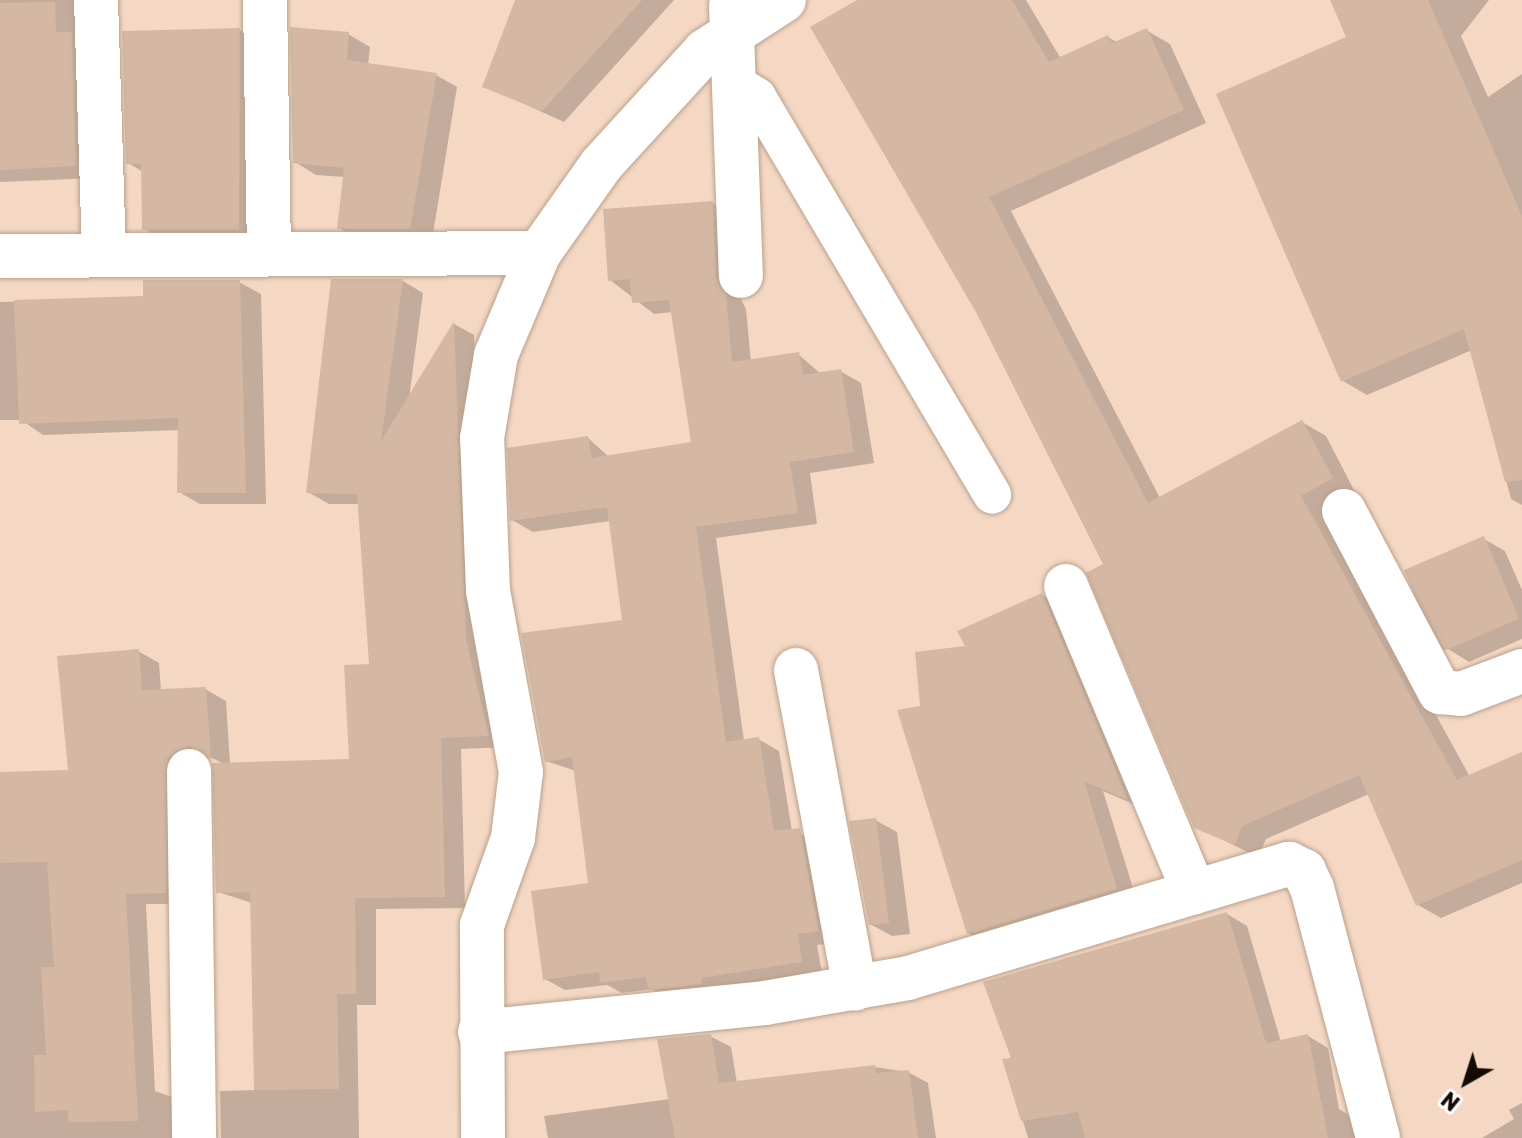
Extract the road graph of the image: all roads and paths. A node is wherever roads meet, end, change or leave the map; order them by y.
1 (96, 0) edge
2 (265, 0) edge
3 (784, 0) edge
4 (732, 15) edge
5 (734, 83) junction
6 (269, 250) junction
7 (104, 251) junction
8 (539, 253) junction
9 (0, 256) edge
10 (741, 276) dead end
11 (992, 495) dead end
12 (1344, 511) dead end
13 (1066, 586) dead end
14 (796, 670) dead end
15 (1522, 671) edge
16 (189, 771) dead end
17 (1194, 892) junction
18 (855, 989) junction
19 (480, 1032) junction
20 (194, 1138) edge
21 (483, 1138) edge
22 (1378, 1138) edge

1 - 7 street
2 - 6 street
3 - 4 street
4 - 5 street
4 - 8 street
5 - 10 street
5 - 11 lane
6 - 7 street
6 - 8 street
7 - 9 street
8 - 19 street
12 - 15 street
13 - 17 street
14 - 18 street
16 - 20 street
17 - 18 street
17 - 22 street
18 - 19 street
19 - 21 street

